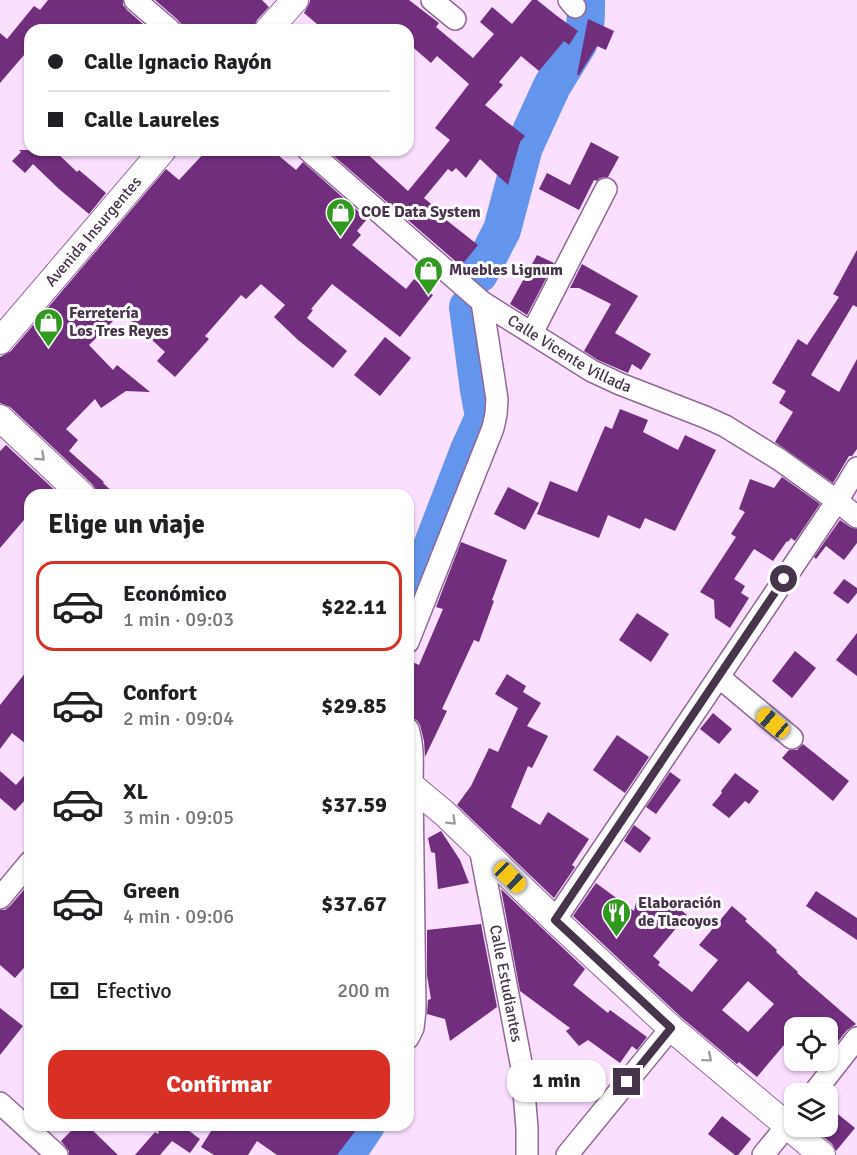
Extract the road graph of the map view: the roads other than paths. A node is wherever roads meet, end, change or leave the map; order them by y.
1 (135, 0) edge
2 (295, 0) edge
3 (432, 0) edge
4 (455, 18) dead end
5 (163, 24) edge
6 (273, 24) edge
7 (158, 156) edge
8 (315, 156) edge
9 (606, 189) dead end
10 (482, 302) junction
11 (532, 333) junction
12 (0, 341) edge
13 (0, 418) edge
14 (857, 468) edge
15 (76, 489) edge
16 (837, 501) junction
17 (857, 518) edge
18 (414, 627) edge
19 (719, 677) junction
20 (792, 738) dead end
21 (414, 787) edge
22 (480, 848) junction
23 (24, 869) edge
24 (0, 898) edge
25 (555, 920) junction
26 (414, 965) edge
27 (414, 1019) edge
28 (671, 1028) junction
29 (857, 1038) edge
30 (822, 1083) edge
31 (0, 1103) edge
32 (784, 1116) edge
33 (24, 1125) edge
34 (784, 1130) edge
35 (31, 1131) edge
36 (806, 1137) edge
37 (57, 1155) edge
38 (527, 1155) edge
39 (567, 1155) edge
40 (763, 1155) edge
41 (822, 1155) edge

1 - 5 street
2 - 6 main road
3 - 4 street
7 - 12 main road, Avenida Insurgentes
8 - 10 street, Calle Vicente Villada
9 - 11 street
10 - 11 street, Calle Vicente Villada
10 - 18 street
11 - 16 street, Calle Vicente Villada
13 -> 15 main road
14 - 16 street
16 - 17 street, Calle Vicente Villada
16 - 19 street
19 - 20 street
19 - 25 street
21 -> 22 main road
22 - 25 main road
22 - 38 street, Calle Estudiantes
23 - 24 street
25 - 28 main road
26 - 27 street
28 -> 32 main road
28 - 39 street
29 - 30 street
31 - 33 street
34 - 40 street
35 - 37 street
36 - 41 main road

